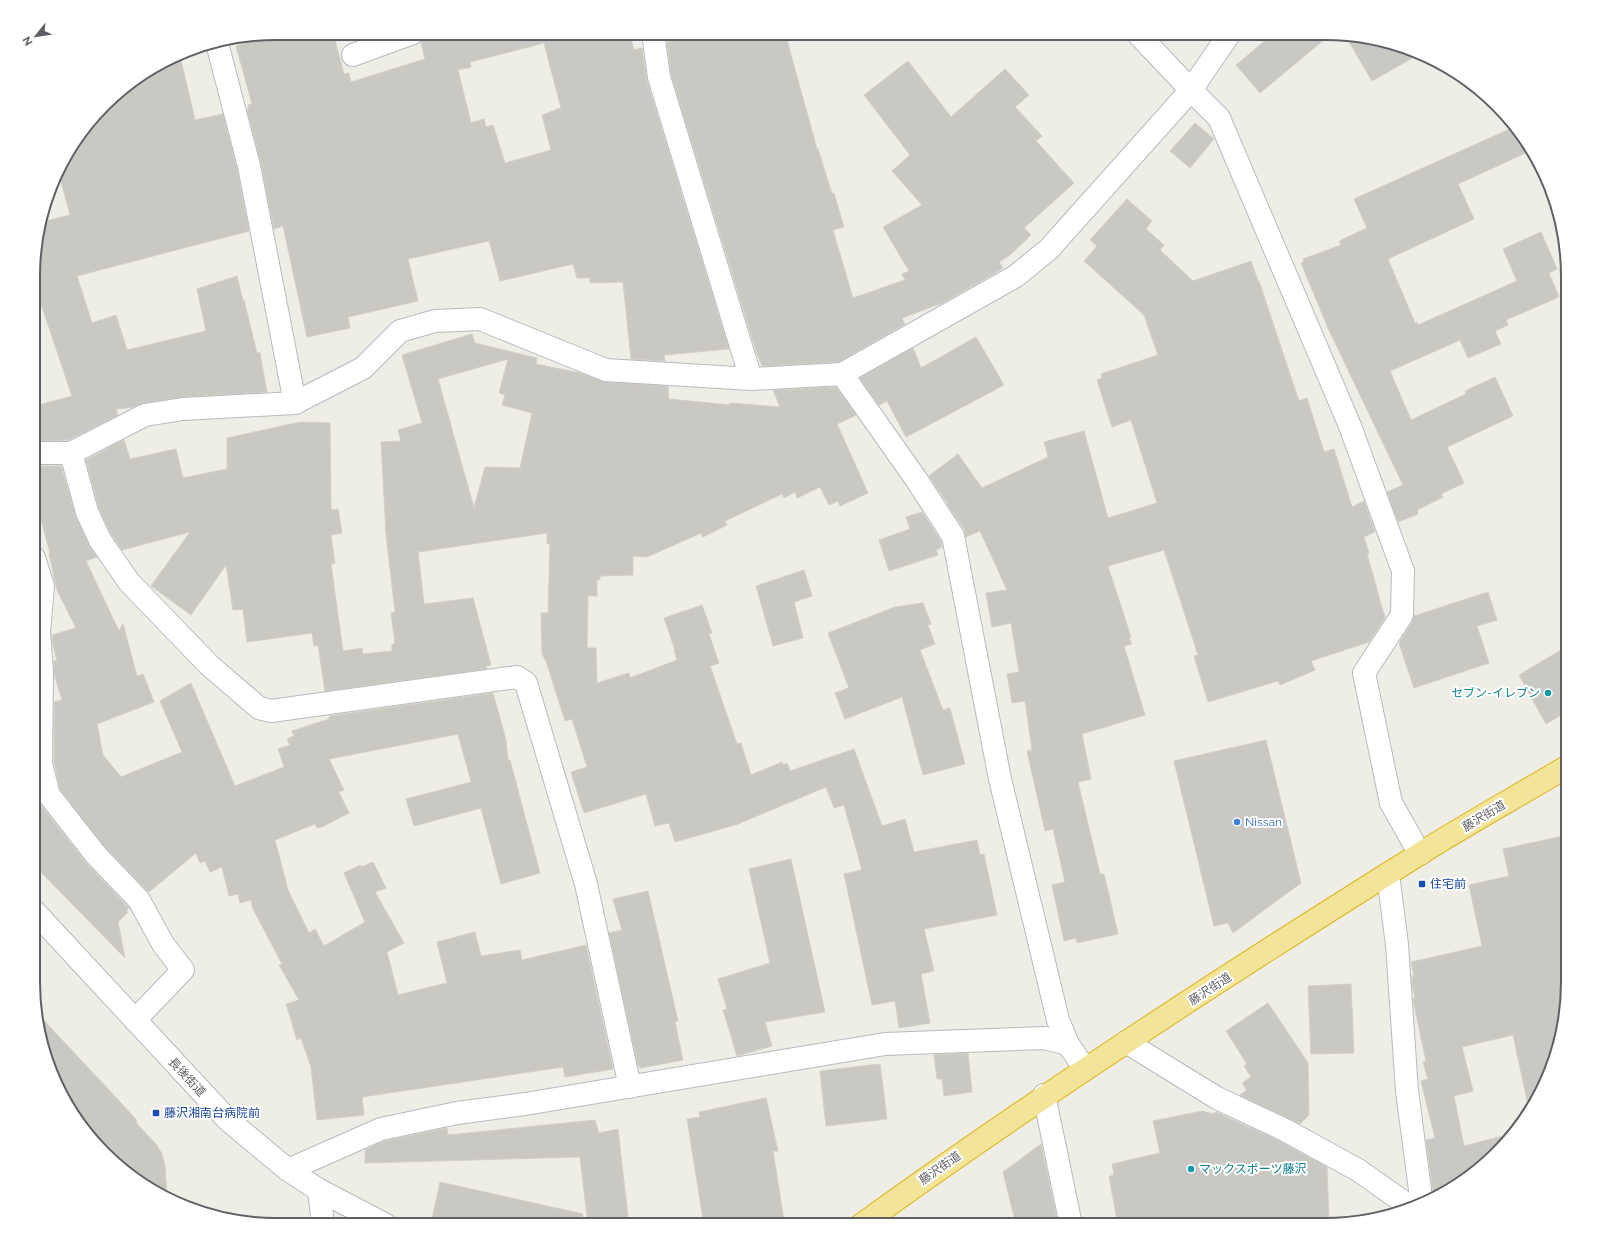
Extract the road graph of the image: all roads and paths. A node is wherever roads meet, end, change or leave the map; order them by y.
1 (393, 40) edge
2 (654, 40) edge
3 (1144, 40) edge
4 (1226, 40) edge
5 (218, 47) edge
6 (353, 55) dead end
7 (1191, 90) junction
8 (842, 374) junction
9 (751, 379) junction
10 (295, 403) junction
11 (40, 453) edge
12 (71, 453) junction
13 (40, 577) edge
14 (40, 632) edge
15 (40, 632) edge
16 (1561, 770) edge
17 (1420, 854) junction
18 (1388, 874) junction
19 (40, 918) edge
20 (134, 1020) junction
21 (1126, 1042) junction
22 (1068, 1044) junction
23 (1084, 1069) junction
24 (630, 1087) junction
25 (1044, 1095) junction
26 (288, 1170) junction
27 (319, 1190) junction
28 (1421, 1198) edge
29 (1406, 1203) edge
30 (322, 1218) edge
31 (373, 1218) edge
32 (871, 1218) edge
33 (1070, 1218) edge

1 - 6 street
2 - 9 street
3 - 7 street
4 - 7 street
5 - 10 street
7 - 8 street
7 - 17 street
8 - 9 street
8 - 22 street
9 - 10 street
10 - 12 street
11 - 12 street
12 - 24 street
13 - 15 street
14 - 20 street
16 - 17 highway, 藤沢街道
17 - 18 highway, 藤沢街道
18 - 21 highway, 藤沢街道
18 - 28 street
19 - 20 street, 長後街道
20 - 26 street, 長後街道
21 - 23 highway, 藤沢街道
21 - 29 street
22 - 23 street
22 - 24 street
23 - 25 highway, 藤沢街道
24 - 26 street
25 - 32 highway, 藤沢街道
25 - 33 street
26 - 27 street, 長後街道
27 - 30 street
27 - 31 street, 長後街道

